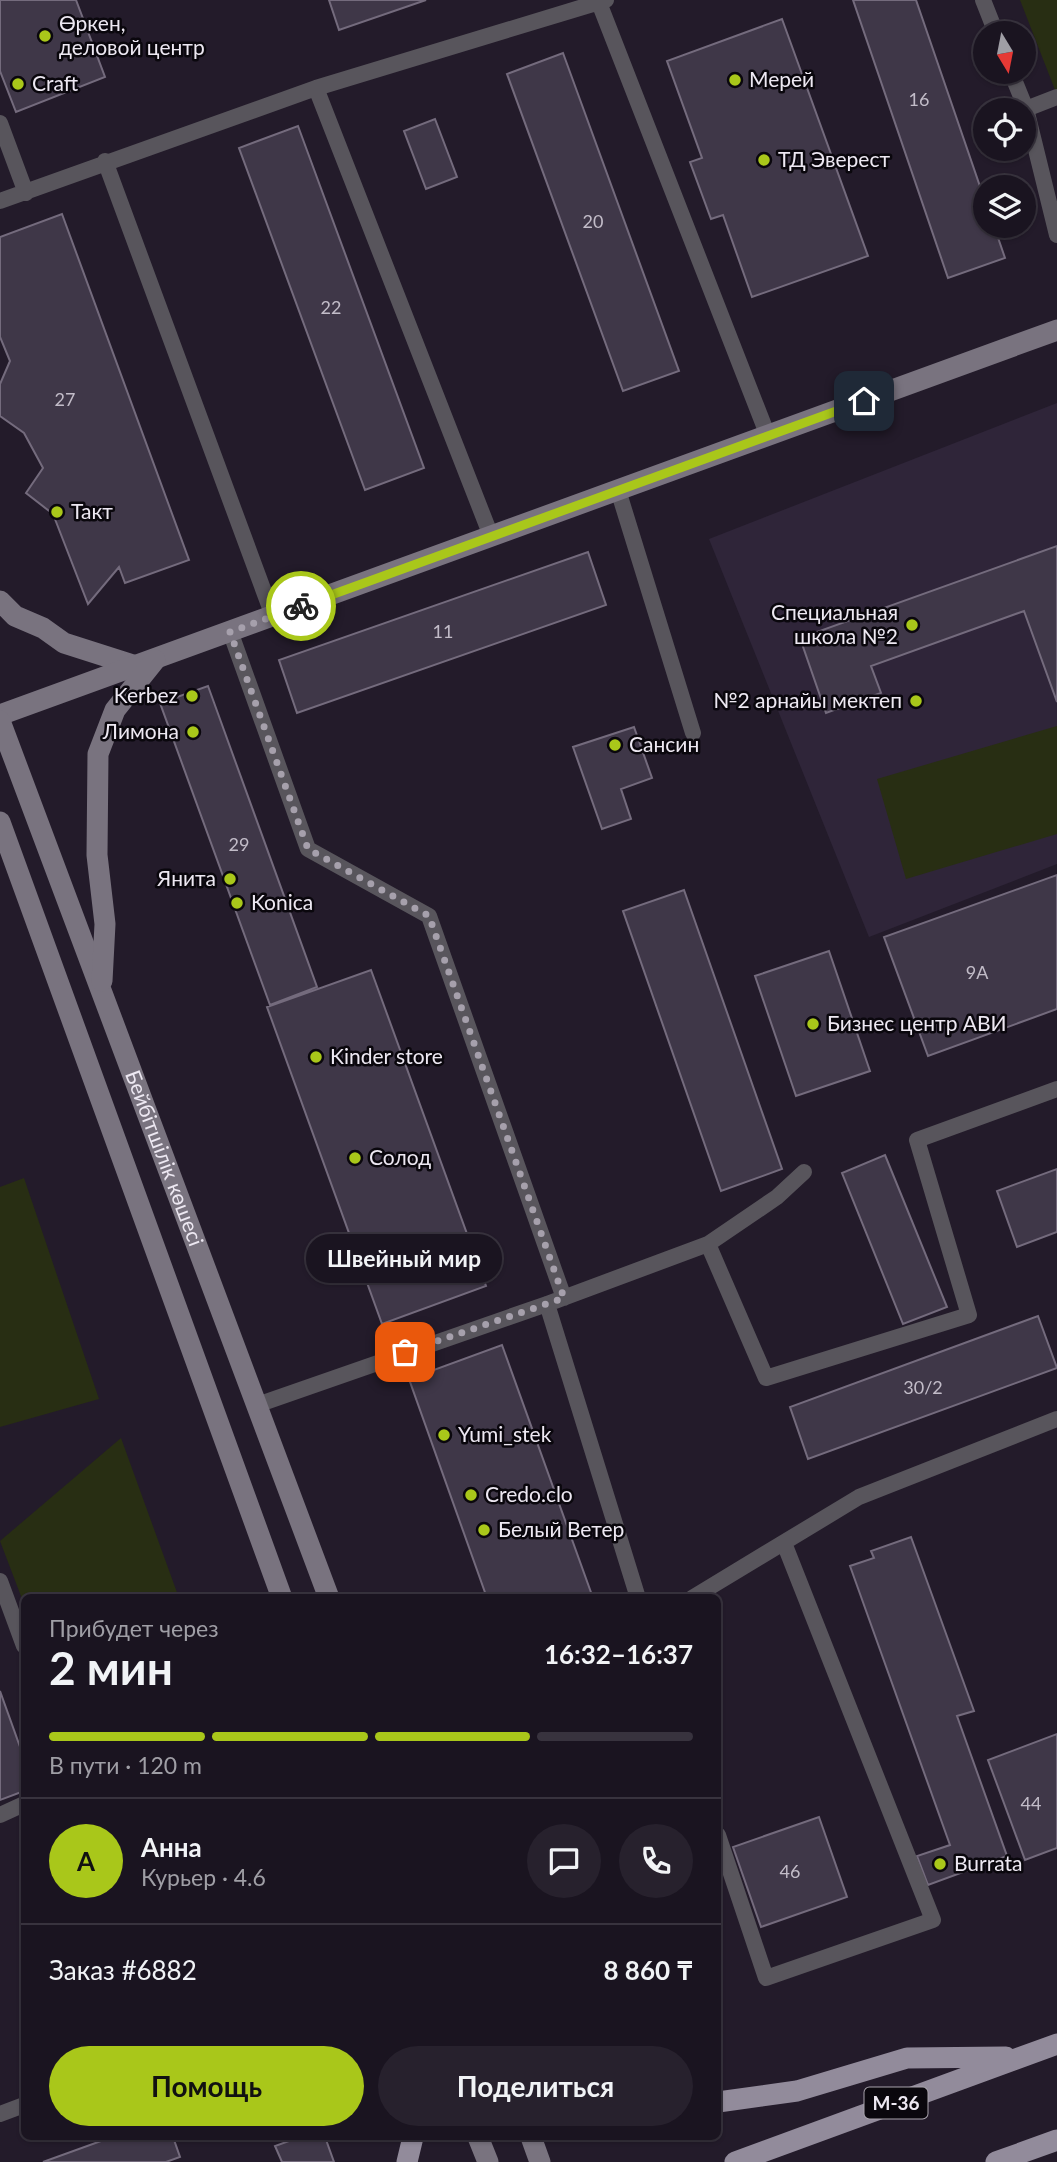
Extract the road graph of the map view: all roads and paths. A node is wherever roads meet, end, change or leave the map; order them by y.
1 (984, 0) edge
2 (601, 1) edge
3 (992, 21) edge
4 (316, 88) junction
5 (1057, 97) edge
6 (1036, 105) edge
7 (0, 122) edge
8 (1036, 150) edge
9 (105, 161) junction
10 (26, 193) junction
11 (0, 201) edge
12 (1057, 235) edge
13 (1057, 330) edge
14 (768, 436) junction
15 (618, 490) junction
16 (491, 536) junction
17 (0, 601) edge
18 (274, 616) junction
19 (230, 632) junction
20 (146, 662) junction
21 (0, 715) edge
22 (0, 721) edge
23 (693, 733) dead end
24 (0, 822) edge
25 (101, 990) junction
26 (1057, 1089) edge
27 (804, 1172) dead end
28 (708, 1244) junction
29 (564, 1298) junction
30 (547, 1304) junction
31 (257, 1405) junction
32 (1057, 1419) edge
33 (784, 1543) junction
34 (0, 1581) edge
35 (281, 1594) edge
36 (328, 1594) edge
37 (637, 1594) edge
38 (699, 1594) edge
39 (21, 1638) edge
40 (21, 1805) edge
41 (0, 1815) edge
42 (721, 1844) edge
43 (1057, 2044) edge
44 (1022, 2057) junction
45 (721, 2102) edge
46 (21, 2106) edge
47 (0, 2115) edge
48 (412, 2140) edge
49 (479, 2140) edge
50 (532, 2140) edge
51 (1057, 2140) edge
52 (407, 2162) edge
53 (488, 2162) edge
54 (540, 2162) edge
55 (735, 2162) edge
56 (996, 2162) edge

1 - 3 lane
2 - 4 lane
2 - 14 lane
4 - 9 lane
4 - 16 lane
5 - 6 lane
7 - 10 lane
8 - 12 lane
9 - 10 lane
9 - 18 lane
10 - 11 lane
13 - 14 main road
14 - 15 main road
15 - 16 main road
15 - 23 lane
16 - 18 main road
17 - 20 main road
18 - 19 main road
19 - 20 main road
19 - 29 lane
20 - 21 main road
20 - 25 main road
22 - 25 main road, Бейбітшілік көшесі
24 - 35 main road, Бейбітшілік көшесі
25 - 31 main road, Бейбітшілік көшесі
26 - 28 lane
27 - 28 lane
28 - 29 lane
29 - 30 lane
30 - 31 lane
30 - 37 lane
31 - 36 main road, Бейбітшілік көшесі
32 - 33 lane
33 - 38 lane
33 - 42 lane
34 - 39 lane
40 - 41 lane
43 - 44 main road, M-36
44 - 45 main road
44 - 55 main road, M-36
46 - 47 lane
48 - 52 main road
49 - 53 main road
50 - 54 main road
51 - 56 main road

